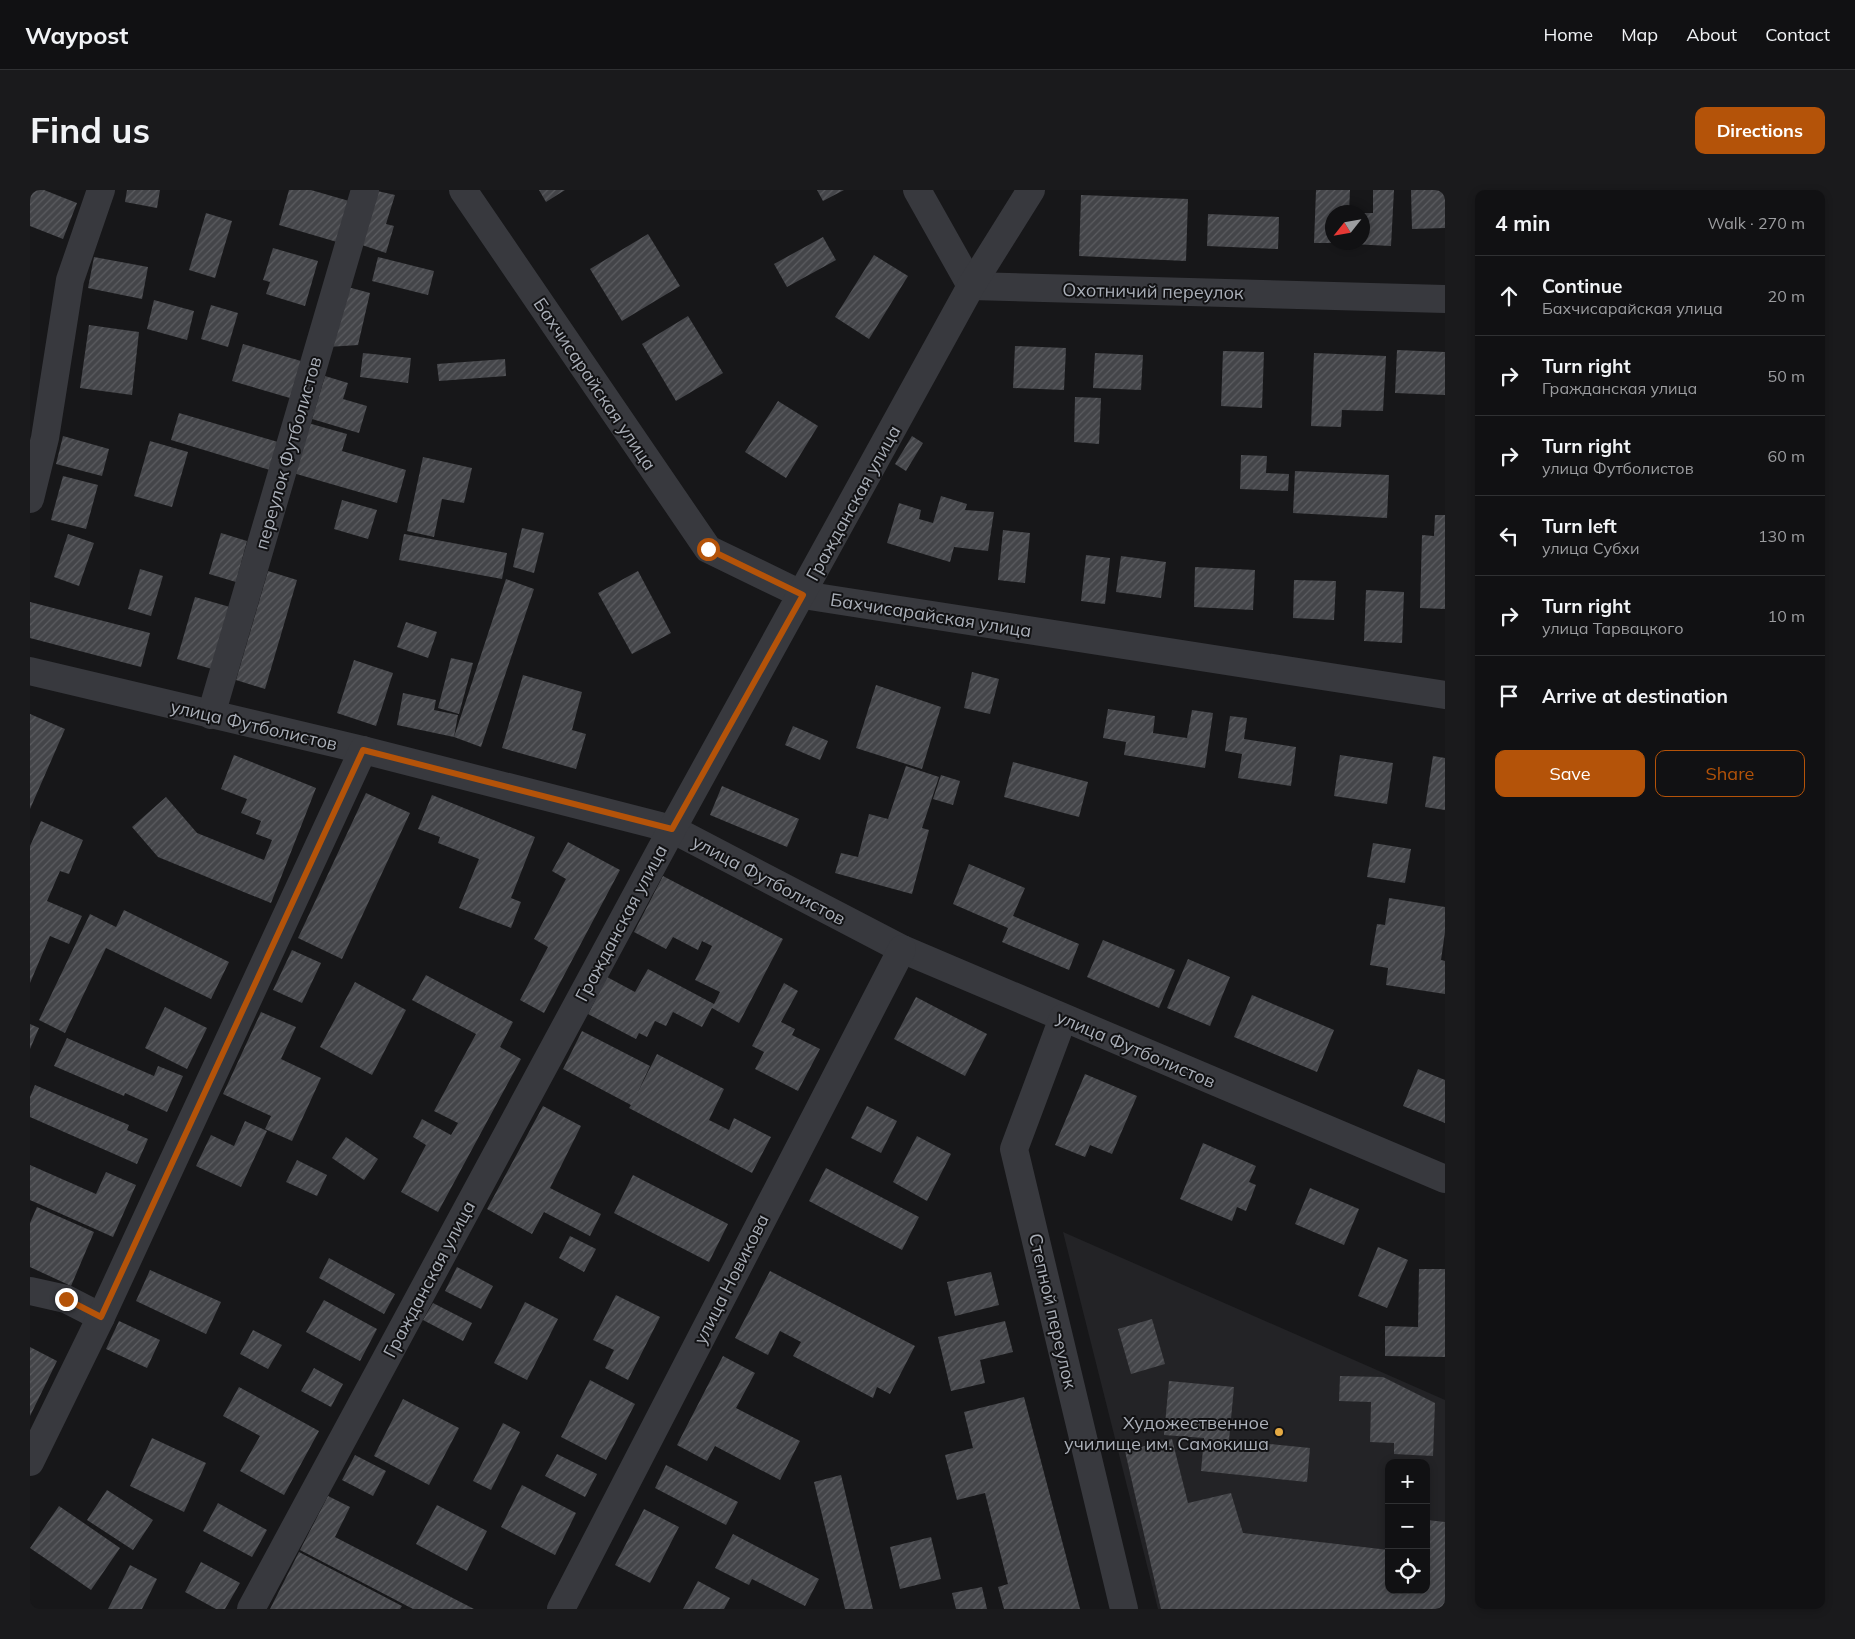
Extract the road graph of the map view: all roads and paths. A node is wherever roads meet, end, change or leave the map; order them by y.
1 (101, 190) edge
2 (365, 190) edge
3 (463, 190) edge
4 (918, 190) edge
5 (1031, 190) edge
6 (971, 286) junction
7 (1445, 299) edge
8 (30, 499) edge
9 (803, 595) junction
10 (30, 672) edge
11 (1445, 695) edge
12 (211, 716) junction
13 (363, 750) junction
14 (672, 829) junction
15 (902, 949) junction
16 (1062, 1018) junction
17 (1445, 1179) edge
18 (30, 1291) edge
19 (101, 1317) junction
20 (30, 1462) edge
21 (250, 1609) edge
22 (561, 1609) edge
23 (1124, 1609) edge

1 - 8 street
2 - 12 street, переулок Футболистов
3 - 9 street, Бахчисарайская улица
4 - 6 street
5 - 6 street, Гражданская улица
6 - 7 street, Охотничий переулок
6 - 9 street, Гражданская улица
9 - 11 street, Бахчисарайская улица
9 - 14 street, Гражданская улица
10 - 12 street, улица Футболистов
12 - 13 street, улица Футболистов
13 - 14 street, улица Футболистов
13 - 19 street
14 - 15 street, улица Футболистов
14 - 21 street, Гражданская улица
15 - 16 street, улица Футболистов
15 - 22 street, улица Новикова
16 - 17 street, улица Футболистов
16 - 23 street, Степной переулок
18 - 19 street
19 - 20 street

